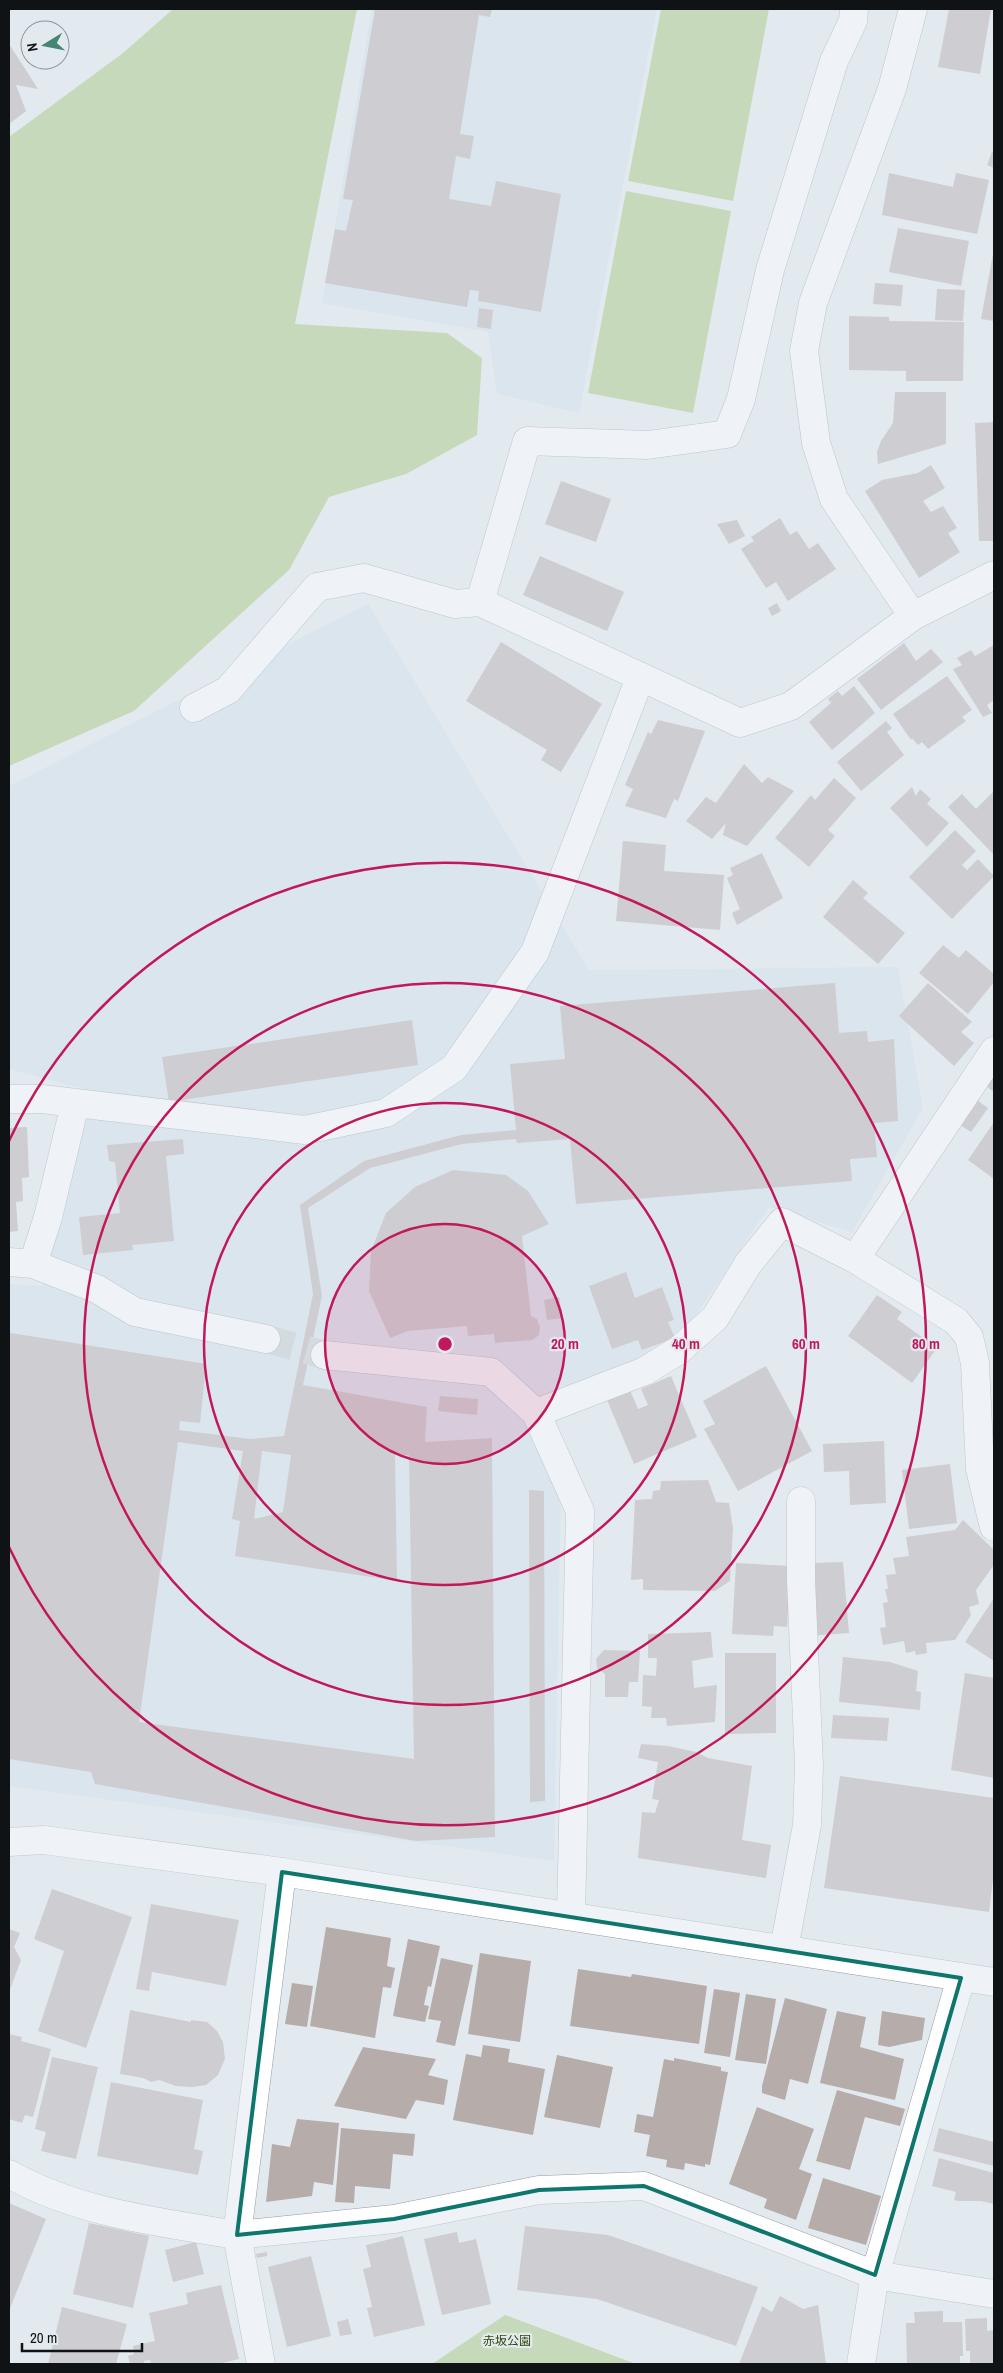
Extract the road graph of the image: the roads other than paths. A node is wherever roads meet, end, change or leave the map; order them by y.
1 (854, 9) edge
2 (913, 9) edge
3 (994, 575) edge
4 (480, 602) junction
5 (913, 616) junction
6 (640, 678) junction
7 (194, 708) dead end
8 (994, 1051) edge
9 (9, 1099) edge
10 (75, 1104) junction
11 (855, 1259) junction
12 (21, 1263) edge
13 (266, 1339) tunnel mouth
14 (325, 1355) tunnel mouth
15 (536, 1413) junction
16 (801, 1501) dead end
17 (994, 1527) edge
18 (9, 1842) edge
19 (282, 1872) junction
20 (571, 1916) junction
21 (784, 1948) junction
22 (961, 1978) junction
23 (994, 1982) edge
24 (9, 2174) edge
25 (236, 2235) junction
26 (875, 2275) junction
27 (994, 2294) edge
28 (261, 2364) edge
29 (861, 2364) edge

1 - 4 street
2 - 5 street
3 - 5 street
4 - 6 street
4 - 7 street
5 - 6 street
6 - 10 street
8 - 11 street
9 - 10 street
10 - 12 street
11 - 15 street
11 - 17 street
12 - 13 street
14 - 15 street
15 - 20 street
16 - 21 street
18 - 19 street
19 - 20 street
19 - 25 street
20 - 21 street
21 - 22 street
22 - 23 street
22 - 26 street
24 - 25 street
25 - 26 street
25 - 28 street
26 - 27 street
26 - 29 street

